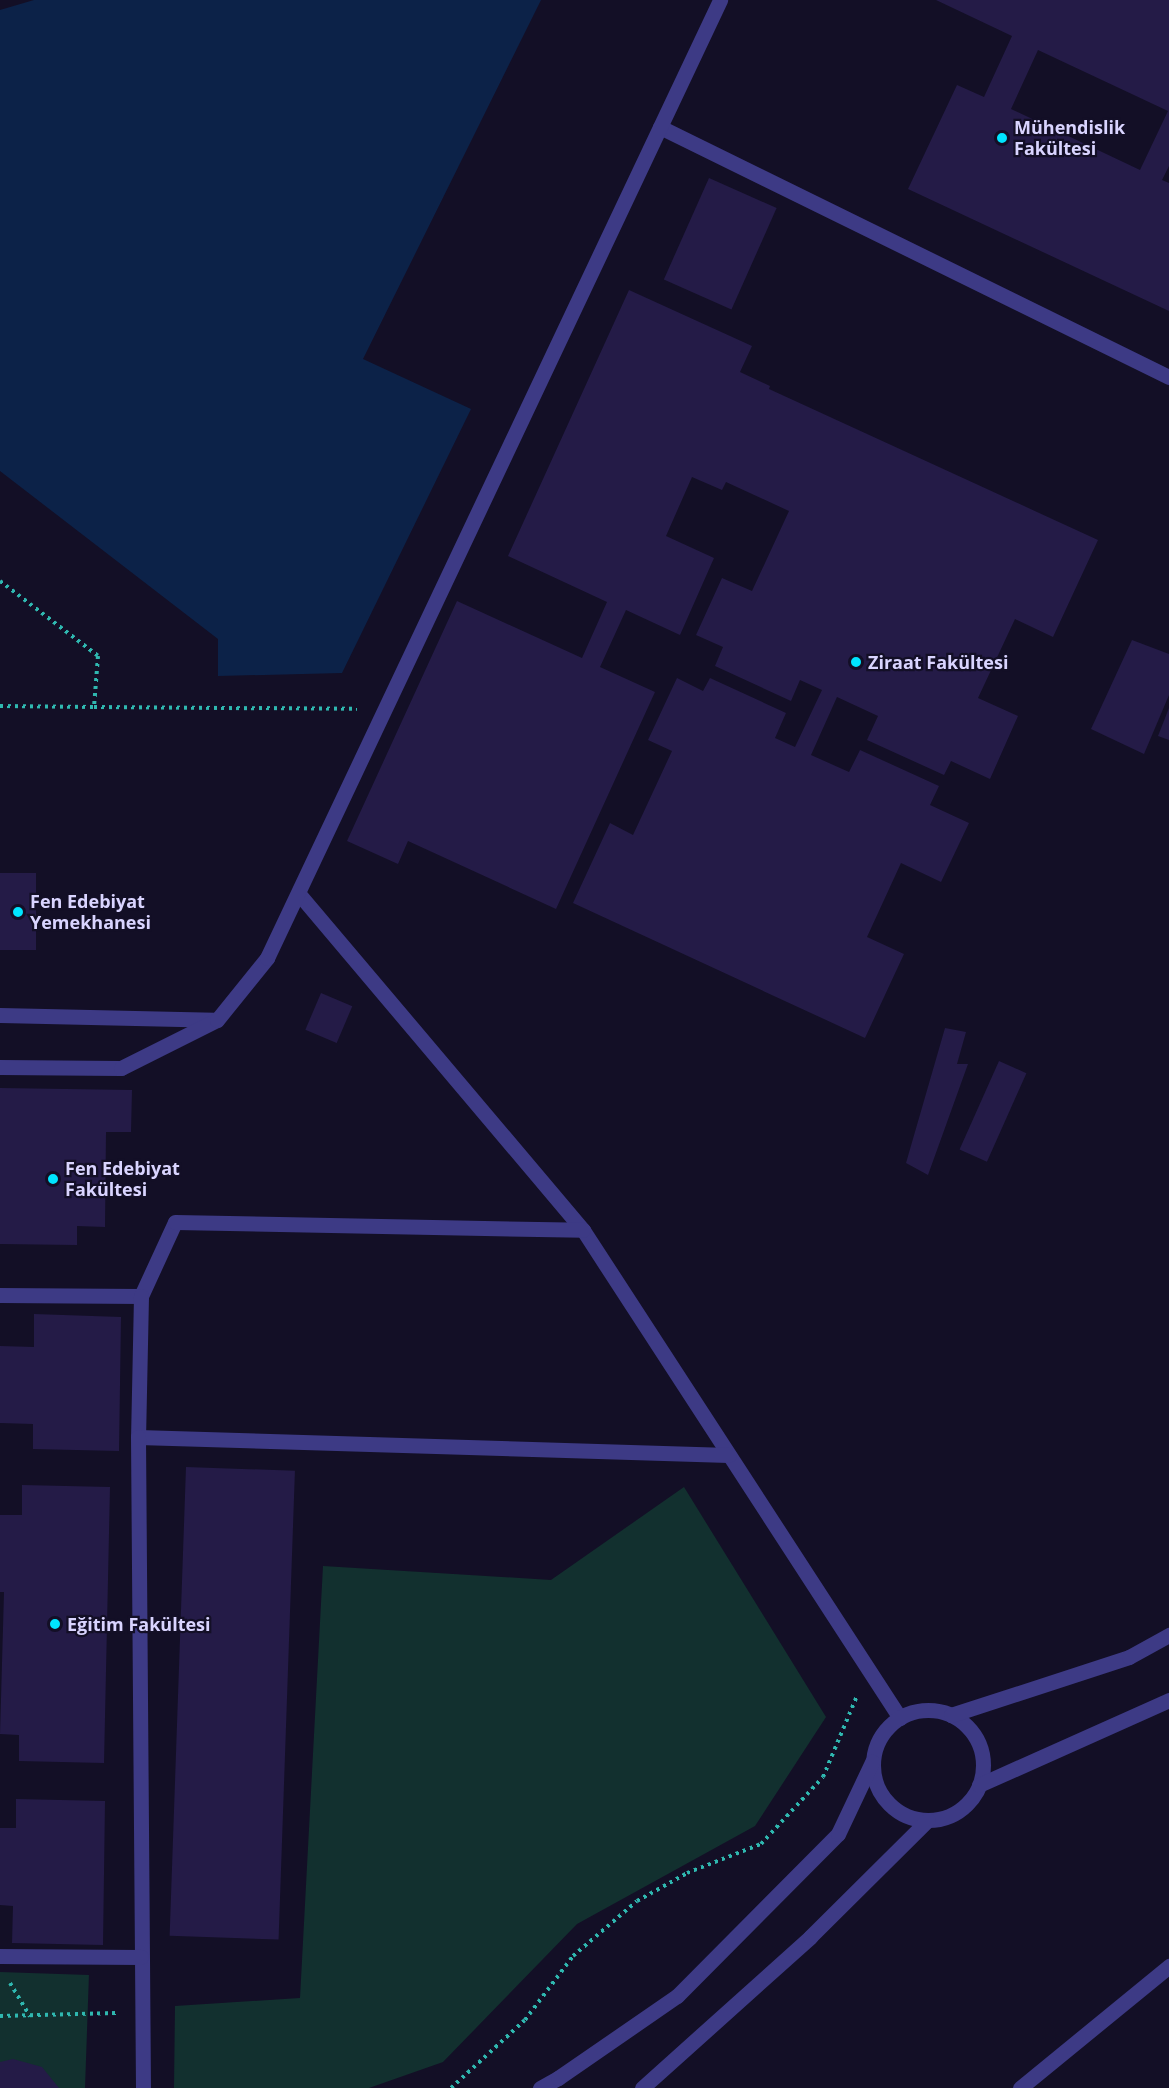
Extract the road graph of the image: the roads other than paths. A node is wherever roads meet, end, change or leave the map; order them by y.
1 (720, 0) edge
2 (660, 127) junction
3 (1169, 377) edge
4 (299, 894) junction
5 (0, 1015) edge
6 (216, 1020) junction
7 (0, 1067) edge
8 (584, 1230) junction
9 (0, 1295) edge
10 (141, 1296) junction
11 (138, 1437) junction
12 (729, 1455) junction
13 (1169, 1635) edge
14 (1169, 1700) edge
15 (951, 1715) junction
16 (900, 1718) junction
17 (872, 1762) junction
18 (979, 1785) junction
19 (928, 1820) junction
20 (0, 1956) edge
21 (141, 1957) junction
22 (1169, 1966) edge
23 (143, 2088) edge
24 (540, 2088) edge
25 (642, 2088) edge
26 (1020, 2088) edge

1 - 2 street
2 - 3 street
2 - 4 street
4 - 6 street
4 - 8 street
5 - 6 street
6 - 7 street
8 - 10 street
8 - 12 street
9 - 10 street
10 - 11 street
11 - 12 street
11 - 21 street
12 - 16 street
13 - 15 street
14 - 18 street
15 - 16 street
15 - 18 street
16 - 17 street
17 - 19 street
17 - 24 street
18 - 19 street
19 - 25 street
20 - 21 street
21 - 23 street
22 - 26 street

